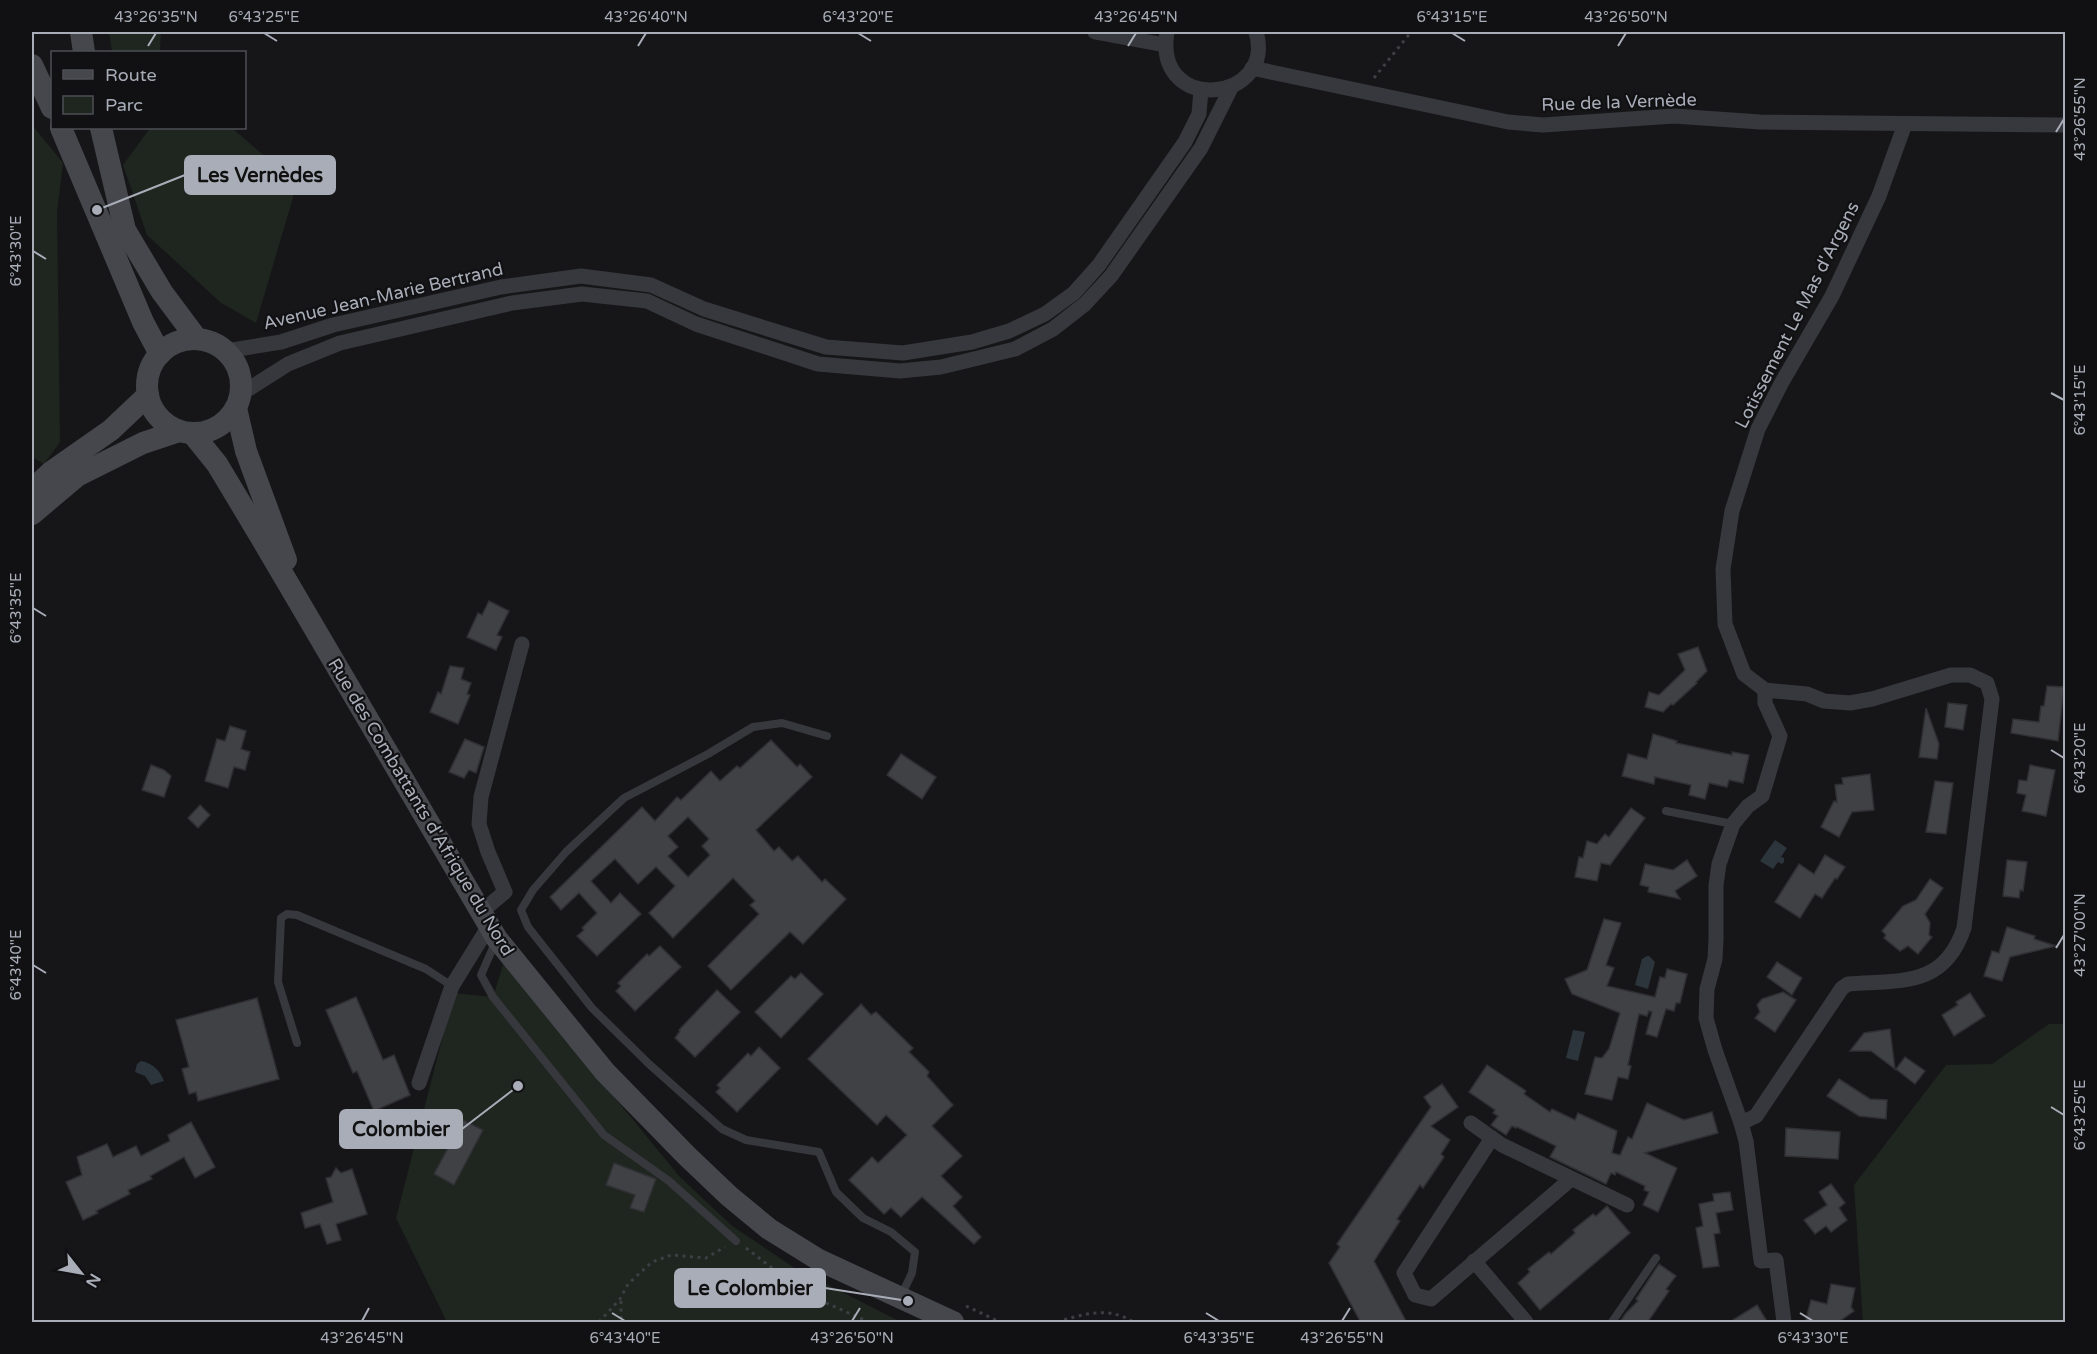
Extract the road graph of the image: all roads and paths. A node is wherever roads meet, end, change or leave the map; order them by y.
1 (81, 32) edge
2 (1095, 32) edge
3 (1256, 32) edge
4 (1411, 32) edge
5 (1166, 38) edge
6 (84, 51) edge
7 (32, 57) edge
8 (32, 65) edge
9 (51, 66) edge
10 (1252, 68) junction
11 (1230, 87) junction
12 (1201, 90) junction
13 (1364, 91) junction
14 (51, 106) edge
15 (1905, 124) junction
16 (2066, 125) edge
17 (61, 129) edge
18 (101, 129) edge
19 (197, 339) junction
20 (226, 351) junction
21 (160, 354) junction
22 (148, 395) junction
23 (238, 401) junction
24 (186, 432) junction
25 (32, 490) edge
26 (32, 514) edge
27 (309, 622) junction
28 (522, 644) dead end
29 (1766, 690) junction
30 (827, 736) dead end
31 (1666, 811) dead end
32 (1733, 824) junction
33 (489, 926) junction
34 (452, 986) junction
35 (297, 1043) dead end
36 (419, 1083) dead end
37 (1471, 1123) dead end
38 (1741, 1123) junction
39 (1492, 1138) junction
40 (1571, 1179) junction
41 (1627, 1205) dead end
42 (735, 1241) junction
43 (1656, 1258) dead end
44 (1474, 1261) junction
45 (900, 1297) junction
46 (621, 1299) junction
47 (599, 1323) edge
48 (621, 1323) edge
49 (869, 1323) edge
50 (953, 1323) edge
51 (1057, 1323) edge
52 (1133, 1323) edge
53 (1526, 1323) edge
54 (1612, 1323) edge
55 (1784, 1323) edge

1 - 6 main road
2 - 5 street
3 - 10 street
4 - 13 path
5 - 12 street
7 - 9 main road
8 - 14 main road
10 - 11 street
10 - 13 street, Rue de la Vernède
11 - 12 street
11 - 23 street, Avenue Jean-Marie Bertrand
12 - 20 street, Avenue Jean-Marie Bertrand
13 - 15 street, Rue de la Vernède
15 - 16 street, Rue de la Vernède
15 - 29 street, Lotissement Le Mas d'Argens
17 - 21 main road
18 - 19 main road
19 - 20 main road
19 - 21 main road
20 - 23 main road
21 - 22 main road
22 - 24 main road
22 - 25 main road
23 - 24 main road
23 - 27 main road, Rue des Combattants d'Afrique du Nord
24 - 26 main road
24 - 27 main road, Rue des Combattants d'Afrique du Nord
27 - 33 main road, Rue des Combattants d'Afrique du Nord
28 - 33 street
29 - 32 street
29 - 38 street
30 - 45 lane
31 - 32 lane
32 - 38 street
33 - 34 street
33 - 42 lane
33 - 45 main road, Rue des Combattants d'Afrique du Nord
34 - 35 lane
34 - 36 street
37 - 39 street
38 - 55 street
39 - 40 street
39 - 44 street
40 - 41 street
40 - 44 street
42 - 46 path
42 - 49 path
43 - 54 lane
44 - 53 street
45 - 50 main road, Rue des Combattants d'Afrique du Nord
46 - 47 path
46 - 48 path
51 - 52 path

